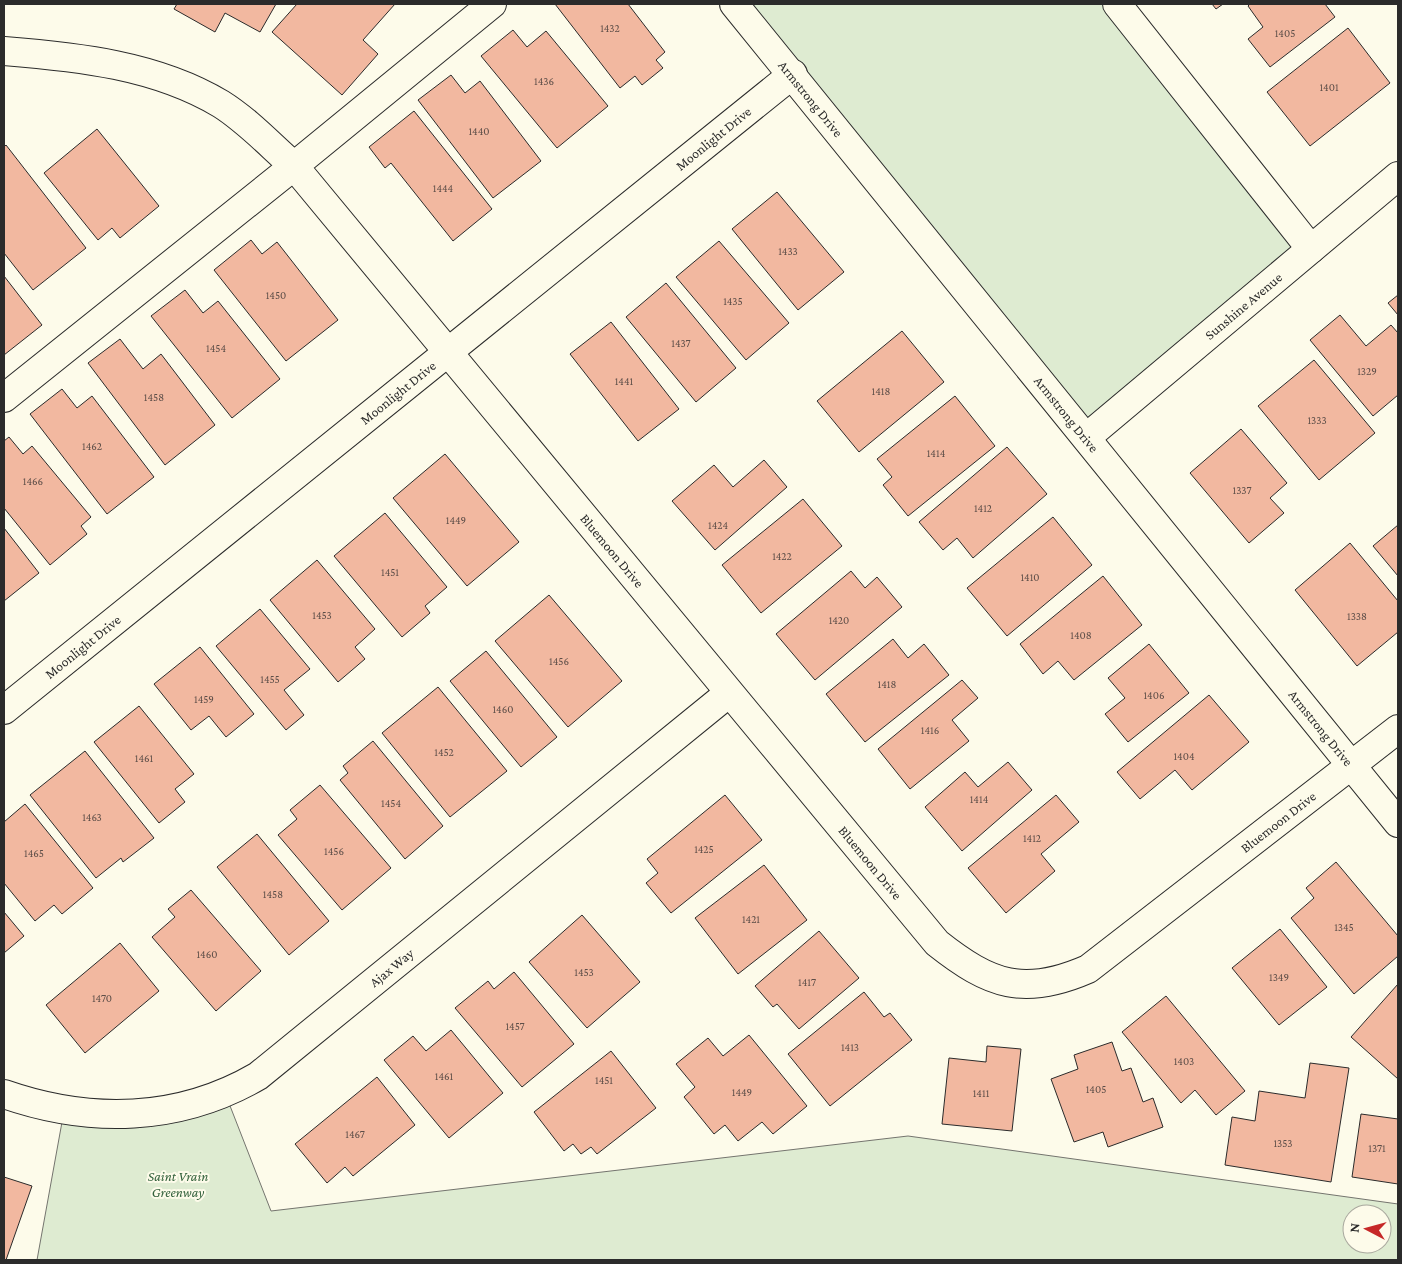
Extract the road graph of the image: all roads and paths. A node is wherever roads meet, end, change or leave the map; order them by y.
1 (492, 4) edge
2 (734, 4) edge
3 (1117, 4) edge
4 (4, 51) edge
5 (792, 74) junction
6 (294, 166) junction
7 (1398, 176) edge
8 (1311, 249) junction
9 (448, 352) junction
10 (4, 398) edge
11 (1087, 436) junction
12 (729, 693) junction
13 (4, 710) edge
14 (1398, 728) edge
15 (1352, 766) junction
16 (1398, 823) edge
17 (4, 1094) edge

1 - 6 street
2 - 5 street, Armstrong Drive
3 - 8 street
4 - 6 street, Bluemoon Drive
5 - 9 street, Moonlight Drive
5 - 11 street, Armstrong Drive
6 - 9 street, Bluemoon Drive
6 - 10 street
7 - 8 street, Sunshine Avenue
8 - 11 street, Sunshine Avenue
9 - 12 street, Bluemoon Drive
9 - 13 street, Moonlight Drive
11 - 15 street, Armstrong Drive
12 - 15 street, Bluemoon Drive
12 - 17 street, Ajax Way
14 - 15 street, Bluemoon Drive
15 - 16 street, Armstrong Drive

